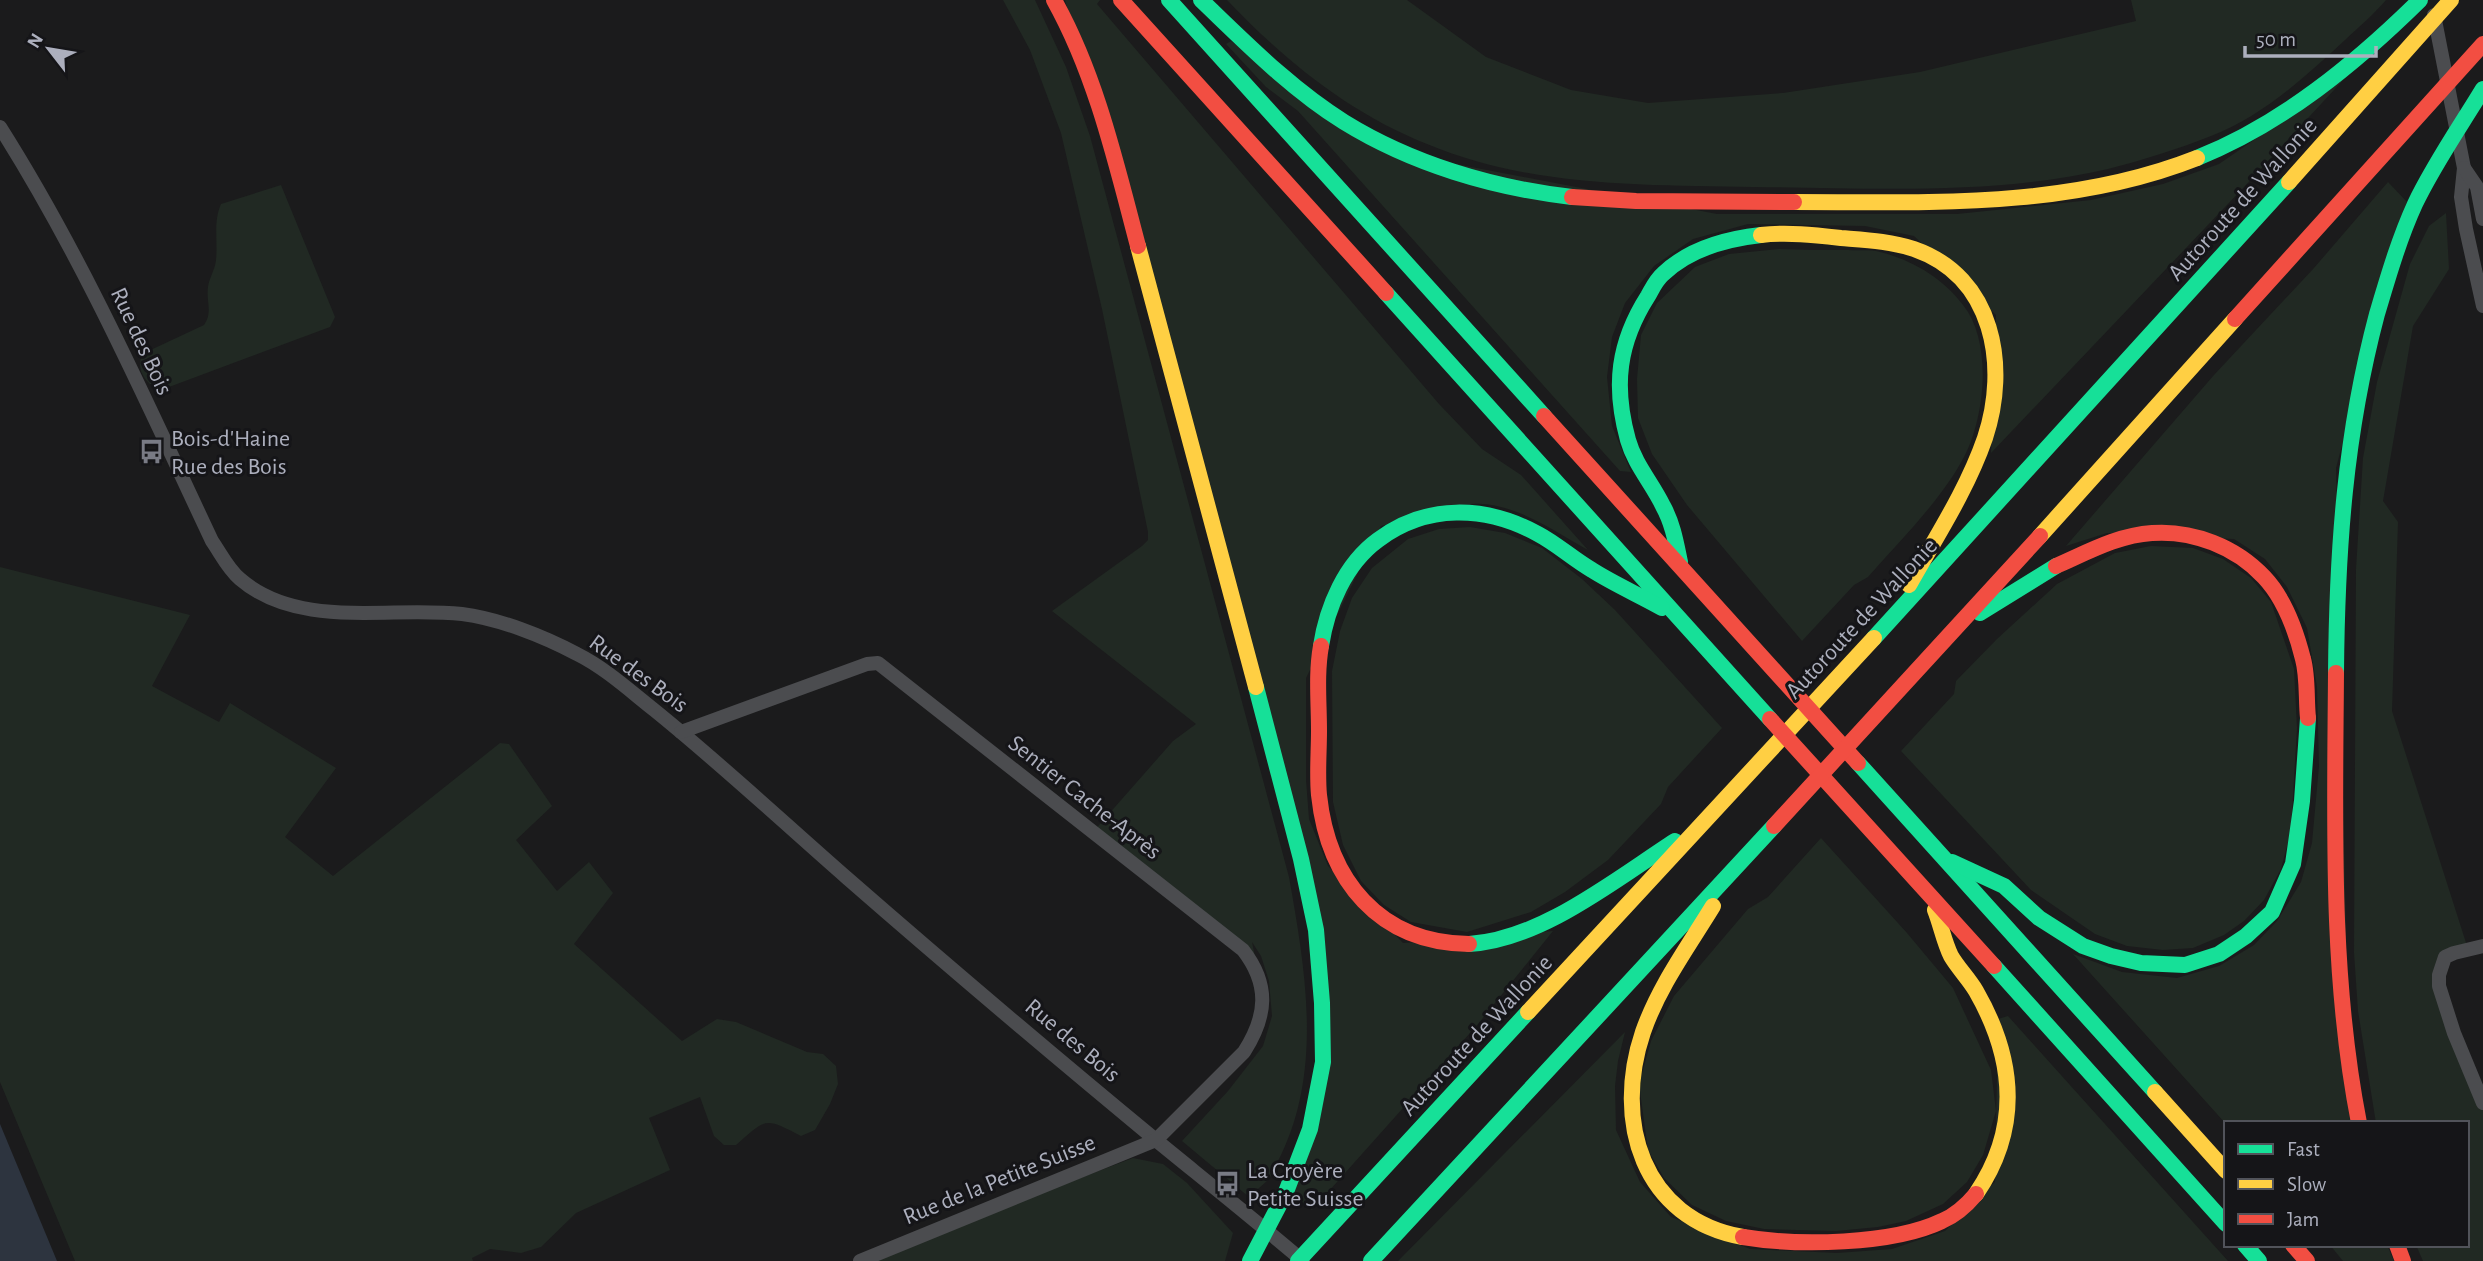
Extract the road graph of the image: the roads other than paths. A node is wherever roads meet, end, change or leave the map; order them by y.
1 (1054, 0) edge
2 (1121, 0) edge
3 (1169, 0) edge
4 (1201, 0) edge
5 (2420, 0) edge
6 (2431, 0) edge
7 (2451, 0) edge
8 (2483, 44) edge
9 (2483, 89) edge
10 (0, 127) edge
11 (2461, 197) junction
12 (2478, 197) edge
13 (2466, 229) junction
14 (2483, 266) edge
15 (2480, 290) junction
16 (2483, 306) edge
17 (1682, 568) junction
18 (1678, 616) junction
19 (1888, 622) junction
20 (1956, 629) junction
21 (681, 732) junction
22 (1702, 824) junction
23 (1942, 857) junction
24 (1738, 863) junction
25 (1932, 901) junction
26 (2483, 946) edge
27 (2483, 1102) edge
28 (2359, 1121) edge
29 (1156, 1140) junction
30 (2224, 1169) edge
31 (2224, 1222) edge
32 (2247, 1247) edge
33 (2295, 1247) edge
34 (860, 1261) edge
35 (1250, 1261) edge
36 (1297, 1261) edge
37 (1303, 1261) edge
38 (1371, 1261) edge
39 (2259, 1261) edge
40 (2307, 1261) edge

1 - 35 highway
2 - 18 highway
3 - 17 highway
4 - 5 highway
6 - 12 street
7 - 19 highway, Autoroute de Wallonie
8 - 20 highway
9 - 28 highway
10 - 21 street, Rue des Bois
11 - 12 street
11 - 12 street
11 - 13 street
12 - 13 street
13 - 15 street
14 - 15 street
15 - 16 street
17 - 19 highway
17 - 23 highway
18 - 22 highway
18 - 25 highway
19 - 22 highway, Autoroute de Wallonie
20 - 23 highway
20 - 24 highway
21 - 29 street, Rue des Bois
21 - 29 street, Sentier Cache-Après
22 - 36 highway, Autoroute de Wallonie
23 - 30 highway
24 - 25 highway
24 - 38 highway
25 - 31 highway
26 - 27 street
29 - 34 street, Rue de la Petite Suisse
29 - 37 street, Rue des Bois
32 - 39 highway
33 - 40 highway

